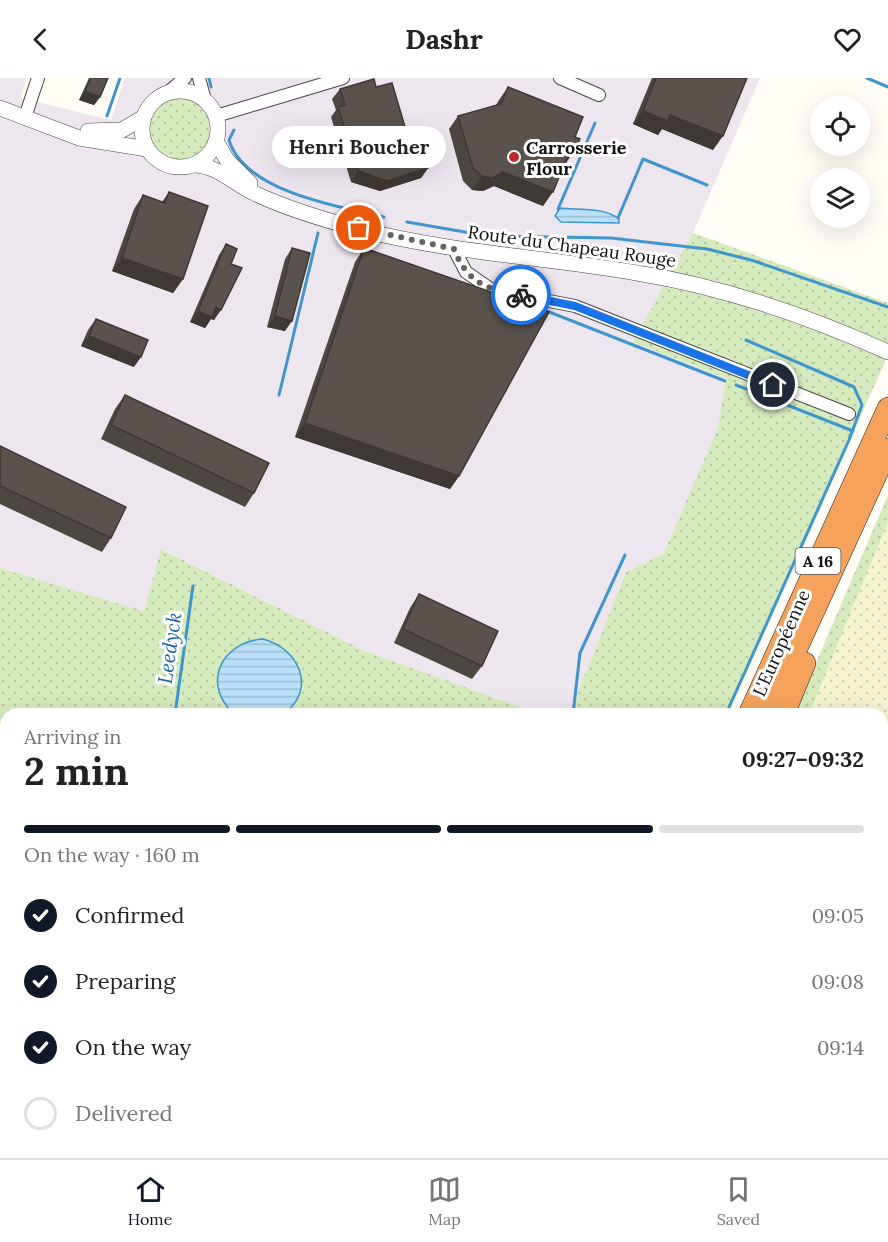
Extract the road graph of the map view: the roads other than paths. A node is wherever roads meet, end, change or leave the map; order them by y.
1 (39, 78) edge
2 (185, 78) edge
3 (199, 78) edge
4 (344, 78) edge
5 (560, 78) edge
6 (320, 82) edge
7 (167, 93) junction
8 (599, 95) dead end
9 (205, 100) junction
10 (0, 108) edge
11 (216, 116) junction
12 (25, 117) junction
13 (144, 117) junction
14 (216, 141) junction
15 (147, 149) junction
16 (195, 165) junction
17 (274, 201) junction
18 (454, 249) junction
19 (883, 350) edge
20 (888, 408) edge
21 (849, 414) dead end
22 (888, 449) edge
23 (888, 466) edge
24 (752, 708) edge
25 (770, 708) edge
26 (787, 708) edge

1 - 12 street
2 - 7 street
3 - 9 street
4 - 6 street
5 - 8 street
6 - 11 street
7 - 9 street
7 - 13 street
9 - 11 street
10 - 12 street
11 - 14 street
12 - 13 street
12 - 15 street
13 - 15 street
14 - 16 street
14 - 17 street, Route du Chapeau Rouge
15 - 16 street
16 - 17 street, Route du Chapeau Rouge
17 - 18 street, Route du Chapeau Rouge
18 - 19 street, Route du Chapeau Rouge
18 - 21 street, Route du Chapeau Rouge
20 - 24 highway, L'Européenne / A 16
22 - 25 highway, L'Européenne / A 16
23 - 26 highway

